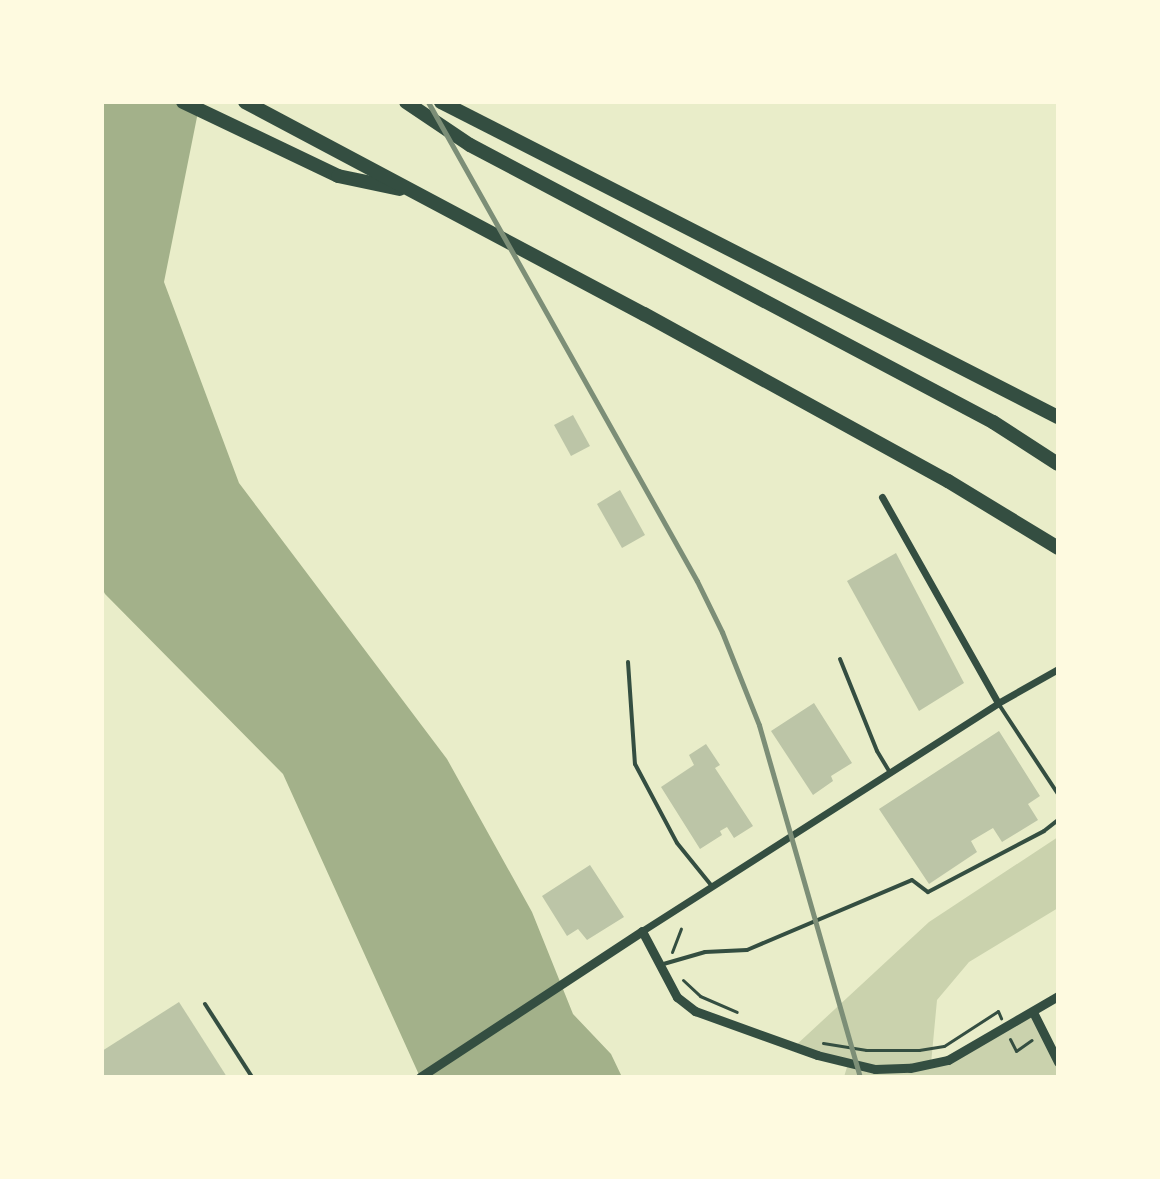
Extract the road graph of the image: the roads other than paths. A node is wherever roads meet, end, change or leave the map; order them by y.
1 (183, 102) edge
2 (245, 102) edge
3 (406, 102) edge
4 (441, 102) edge
5 (414, 192) junction
6 (1058, 417) edge
7 (1058, 464) edge
8 (882, 497) dead end
9 (1058, 548) edge
10 (840, 659) dead end
11 (628, 662) dead end
12 (1058, 669) edge
13 (998, 703) junction
14 (890, 773) junction
15 (1058, 794) edge
16 (1058, 820) edge
17 (713, 887) junction
18 (642, 931) junction
19 (660, 965) junction
20 (1058, 996) edge
21 (205, 1004) dead end
22 (1033, 1012) junction
23 (1058, 1062) edge
24 (895, 1073) edge
25 (252, 1077) edge
26 (420, 1077) edge

1 - 5 highway
2 - 5 highway
3 - 7 highway
4 - 6 highway
5 - 9 highway
8 - 13 street
10 - 14 lane
11 - 17 lane
12 - 13 street
13 - 14 street
13 - 15 lane
14 - 17 street
16 - 19 lane
17 - 18 street
18 - 19 street
18 - 26 street
19 - 24 street
20 - 22 street
21 - 25 lane
22 - 23 street
22 - 24 street

